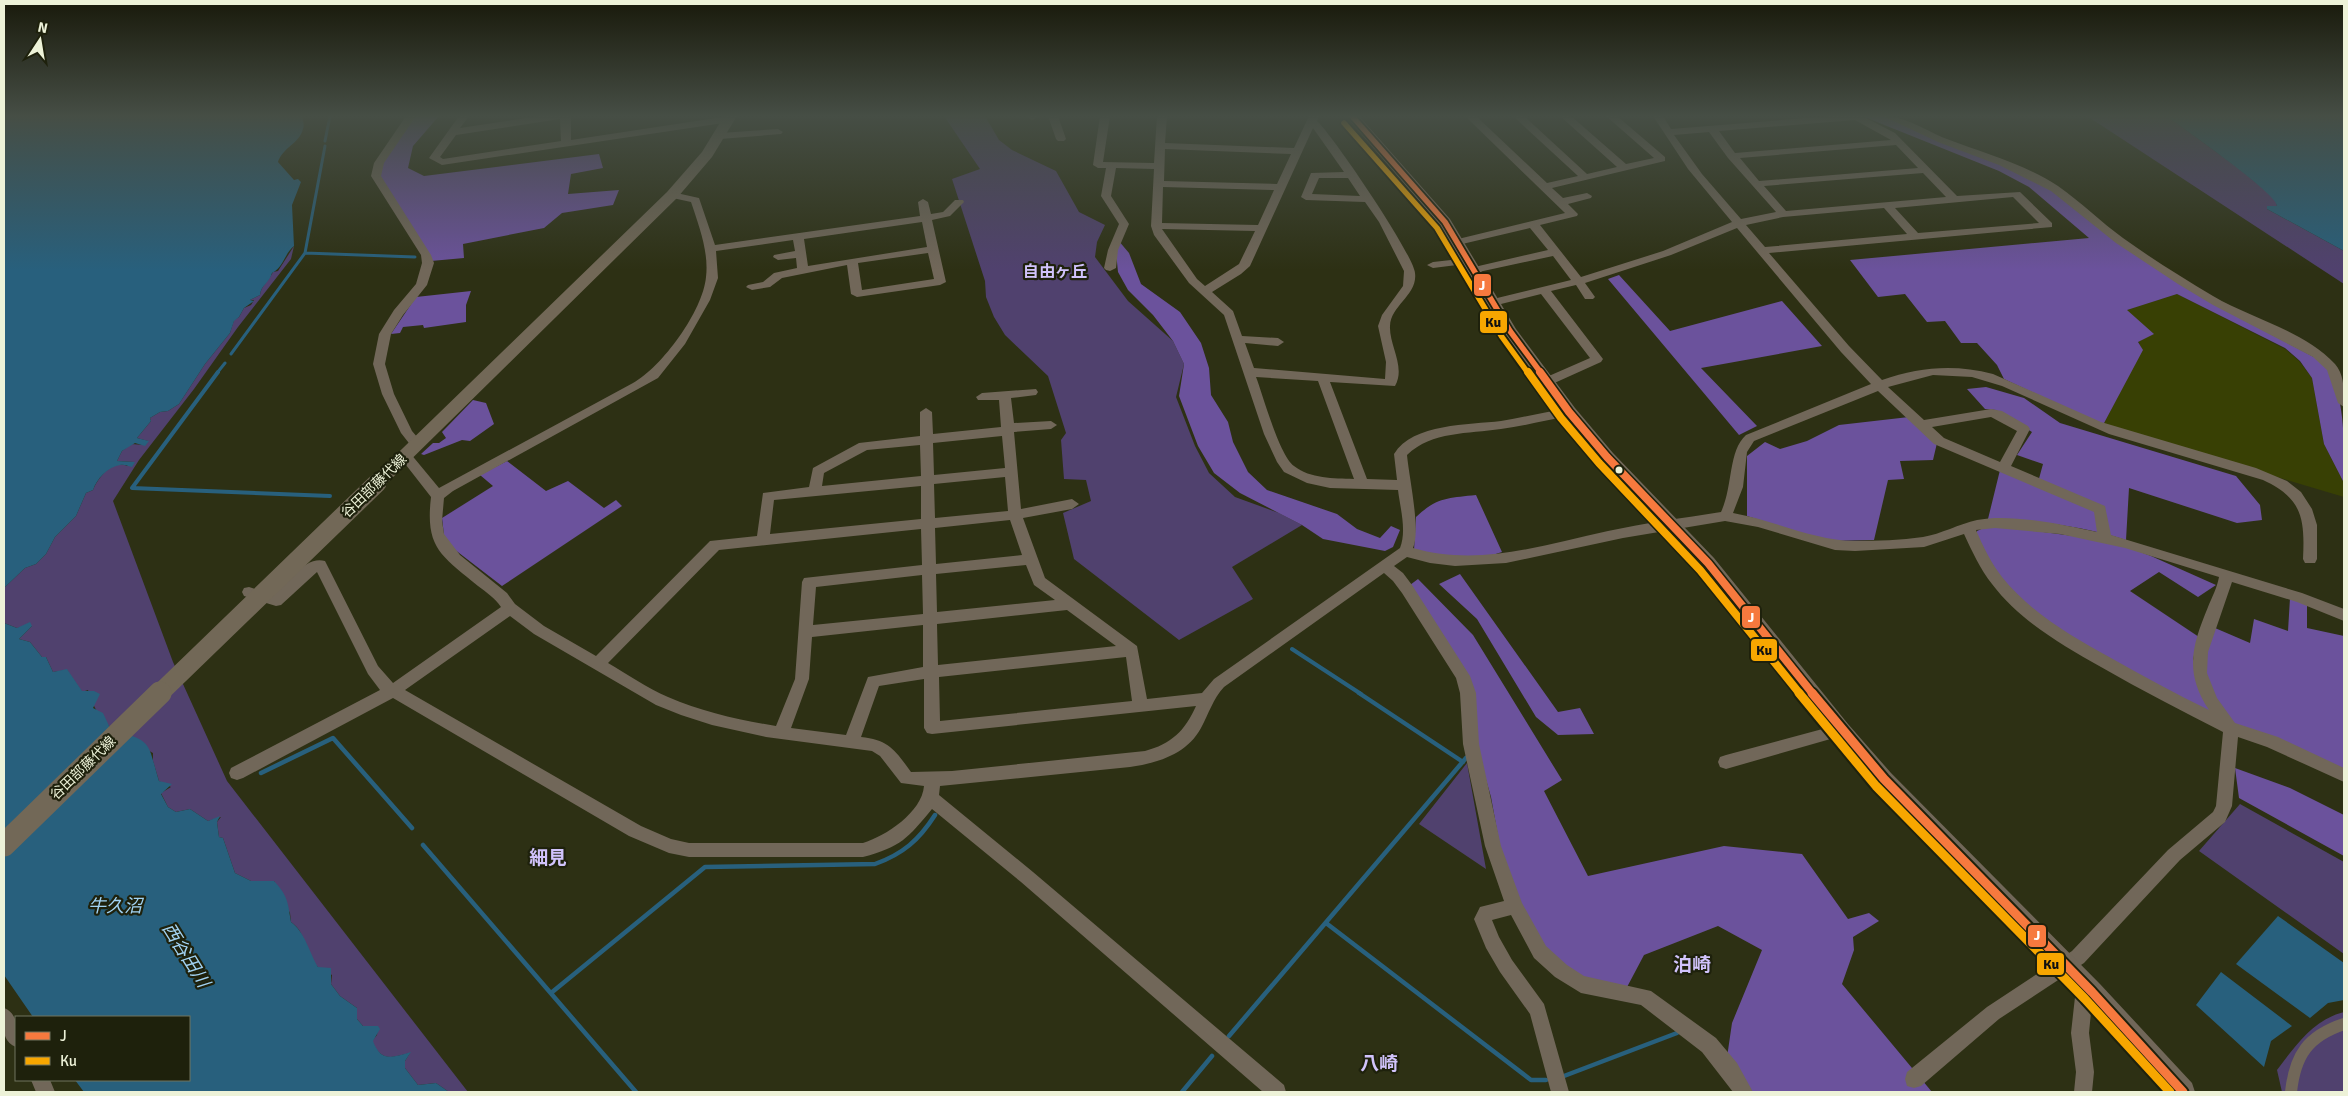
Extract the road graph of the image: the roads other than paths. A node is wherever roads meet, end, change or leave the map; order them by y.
1 (378, 167) edge
2 (695, 167) edge
3 (1111, 167) edge
4 (1159, 167) edge
5 (1290, 167) edge
6 (1346, 167) edge
7 (1398, 167) edge
8 (1524, 167) edge
9 (1573, 167) edge
10 (1628, 167) edge
11 (1691, 167) edge
12 (1742, 167) edge
13 (1923, 167) edge
14 (2013, 167) edge
15 (1624, 168) joint
16 (1926, 170) junction
17 (1352, 175) junction
18 (1585, 178) junction
19 (1158, 184) junction
20 (1756, 184) junction
21 (1281, 187) junction
22 (1545, 187) junction
23 (672, 195) junction
24 (1587, 196) dead end
25 (1369, 199) junction
26 (1954, 200) junction
27 (923, 202) dead end
28 (959, 202) dead end
29 (1561, 202) junction
30 (1887, 205) junction
31 (878, 211) dead end
32 (1783, 214) junction
33 (926, 218) junction
34 (1739, 223) junction
35 (1533, 224) junction
36 (879, 225) junction
37 (1156, 226) junction
38 (1261, 228) junction
39 (798, 236) junction
40 (1916, 237) junction
41 (1458, 242) junction
42 (710, 249) junction
43 (933, 249) junction
44 (1763, 250) junction
45 (1556, 252) junction
46 (800, 254) junction
47 (778, 257) dead end
48 (852, 261) junction
49 (1434, 265) dead end
50 (1472, 266) junction
51 (1110, 268) dead end
52 (803, 270) junction
53 (1579, 282) junction
54 (752, 287) dead end
55 (1544, 290) junction
56 (1204, 292) junction
57 (1589, 297) dead end
58 (1493, 302) junction
59 (1238, 339) junction
60 (1278, 342) dead end
61 (1250, 372) junction
62 (1322, 377) junction
63 (1546, 382) junction
64 (1880, 386) junction
65 (1032, 392) dead end
66 (1005, 396) junction
67 (982, 398) dead end
68 (2344, 403) edge
69 (926, 412) dead end
70 (1569, 412) junction
71 (1051, 425) dead end
72 (1922, 425) junction
73 (1008, 430) junction
74 (927, 440) junction
75 (417, 444) junction
76 (405, 456) junction
77 (2003, 468) junction
78 (1011, 472) junction
79 (928, 480) junction
80 (377, 483) joint
81 (1362, 484) junction
82 (1403, 485) junction
83 (816, 492) junction
84 (438, 496) junction
85 (1072, 504) dead end
86 (1015, 514) junction
87 (1725, 516) junction
88 (928, 523) junction
89 (1671, 524) junction
90 (1968, 528) junction
91 (2105, 537) junction
92 (762, 540) junction
93 (1405, 551) junction
94 (1030, 559) junction
95 (2310, 559) dead end
96 (1385, 567) junction
97 (929, 570) junction
98 (2226, 575) junction
99 (249, 592) dead end
100 (1070, 604) junction
101 (510, 608) junction
102 (2344, 614) edge
103 (930, 619) junction
104 (805, 632) junction
105 (1132, 650) junction
106 (597, 664) junction
107 (931, 672) junction
108 (394, 690) junction
109 (1206, 698) junction
110 (1140, 705) junction
111 (2230, 728) junction
112 (1840, 730) junction
113 (782, 733) junction
114 (851, 742) junction
115 (1726, 762) dead end
116 (237, 773) dead end
117 (2344, 774) edge
118 (932, 780) junction
119 (931, 798) junction
120 (4, 845) edge
121 (1515, 906) junction
122 (2064, 965) junction
123 (2092, 992) junction
124 (4, 1017) edge
125 (2344, 1024) edge
126 (15, 1036) edge
127 (1914, 1079) dead end
128 (1278, 1092) edge
129 (1560, 1092) edge
130 (1744, 1092) edge
131 (2082, 1092) edge
132 (2183, 1092) edge
133 (2291, 1092) edge

1 - 75 street
2 - 23 main road, 谷田部藤代線
3 - 51 street
4 - 19 street
5 - 21 street
6 - 17 street
7 - 41 street
8 - 22 street
9 - 18 street
10 - 15 street
11 - 34 street
12 - 20 street
13 - 16 street
14 - 68 street
15 - 18 street
16 - 20 street
16 - 26 street
17 - 25 street
17 - 25 street
18 - 22 street
19 - 21 street
19 - 37 street
20 - 32 street
21 - 38 street
22 - 29 street
23 - 42 street
23 - 75 main road, 谷田部藤代線
24 - 29 street
25 - 62 street
26 - 30 street
26 - 40 street
27 - 33 street
28 - 33 street
29 - 35 street
30 - 32 street
30 - 40 street
31 - 36 street
32 - 34 street
33 - 36 street
33 - 43 street
34 - 44 street
34 - 53 street
35 - 41 street
35 - 45 street
36 - 39 street
37 - 38 street
37 - 56 street
38 - 56 street
39 - 42 street
39 - 46 street
40 - 44 street
41 - 50 street
42 - 84 street
43 - 48 street
43 - 48 street
44 - 64 street
45 - 50 street
45 - 53 street
46 - 47 street
46 - 52 street
48 - 52 street
49 - 50 street
50 - 58 street
52 - 54 street
53 - 55 street
53 - 57 street
55 - 58 street
55 - 63 street
56 - 59 street
58 - 63 street
59 - 60 street
59 - 61 street
61 - 62 street
61 - 81 street
62 - 81 street
63 - 70 street
64 - 72 street
64 - 87 street
64 - 95 street
65 - 66 street
66 - 67 street
66 - 73 street
69 - 74 street
70 - 82 street
70 - 89 street
71 - 73 street
72 - 77 street
72 - 77 street
73 - 74 street
73 - 78 street
74 - 79 street
74 - 83 street
75 - 76 main road, 谷田部藤代線
76 - 80 main road, 谷田部藤代線
76 - 84 street
77 - 91 street
78 - 79 street
78 - 86 street
79 - 83 street
79 - 88 street
80 - 120 main road, 谷田部藤代線, bridge
81 - 82 street
82 - 93 street
83 - 92 street
84 - 101 street
85 - 86 street
86 - 88 street
86 - 94 street
87 - 89 street
87 - 90 street
88 - 92 street
88 - 97 street
89 - 93 street
89 - 112 street
90 - 91 street
90 - 111 street
91 - 98 street
92 - 106 street
93 - 96 street
94 - 97 street
94 - 100 street
96 - 109 street
96 - 121 street
97 - 103 street
97 - 104 street
98 - 102 street
98 - 111 street
99 - 108 street
100 - 103 street
100 - 105 street
101 - 106 street
101 - 108 street
103 - 104 street
103 - 107 street
104 - 113 street
105 - 107 street
105 - 110 street
106 - 113 street
107 - 110 street
107 - 114 street
108 - 116 street
108 - 119 street
109 - 110 street
109 - 118 street
111 - 117 street
111 - 122 street
112 - 115 street
112 - 122 street
113 - 114 street
114 - 118 street
118 - 119 street
119 - 128 street
121 - 129 street
121 - 130 street
122 - 123 street
122 - 127 street
123 - 131 street
123 - 132 street
124 - 126 street
125 - 133 street

